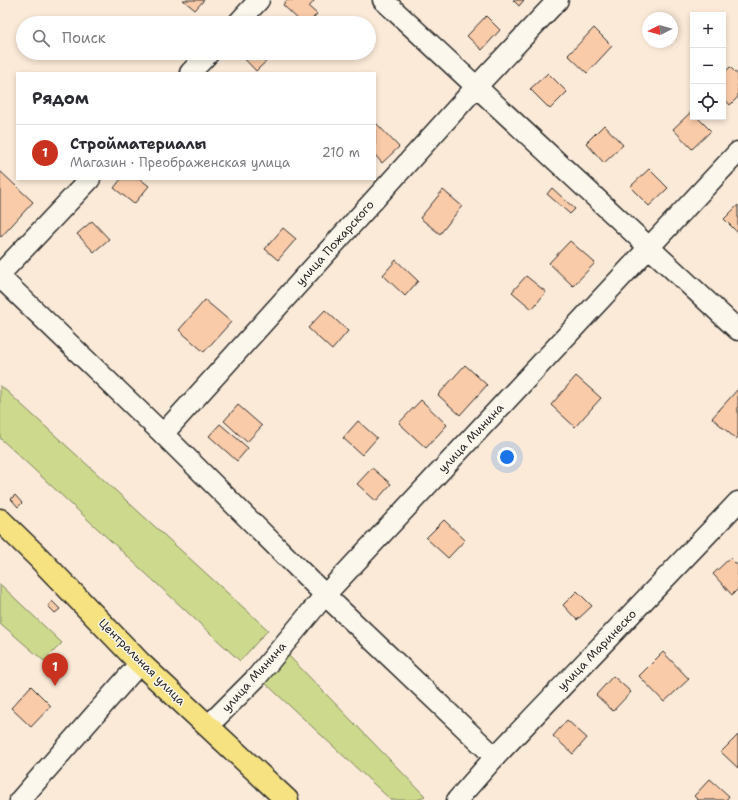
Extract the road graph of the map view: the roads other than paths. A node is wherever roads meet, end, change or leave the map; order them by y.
1 (260, 0) edge
2 (383, 0) edge
3 (558, 0) edge
4 (245, 16) edge
5 (202, 60) edge
6 (191, 72) edge
7 (476, 87) junction
8 (738, 152) edge
9 (89, 180) edge
10 (648, 247) junction
11 (0, 276) edge
12 (738, 330) edge
13 (163, 434) junction
14 (738, 502) edge
15 (0, 520) edge
16 (325, 595) junction
17 (140, 663) junction
18 (208, 726) junction
19 (495, 756) junction
20 (468, 796) edge
21 (20, 800) edge
22 (287, 800) edge

1 - 4 street
2 - 7 street
3 - 7 street, улица Пожарского
5 - 6 street
7 - 10 street
7 - 13 street, улица Пожарского
8 - 10 street, улица Минина
9 - 11 street
10 - 12 street
10 - 16 street, улица Минина
11 - 13 street
13 - 16 street
14 - 19 street, улица Маринеско
15 - 17 main road, Центральная улица
16 - 18 street, улица Минина
16 - 19 street
17 - 18 main road, Центральная улица
17 - 21 street
18 - 22 main road, Центральная улица
19 - 20 street, улица Маринеско

